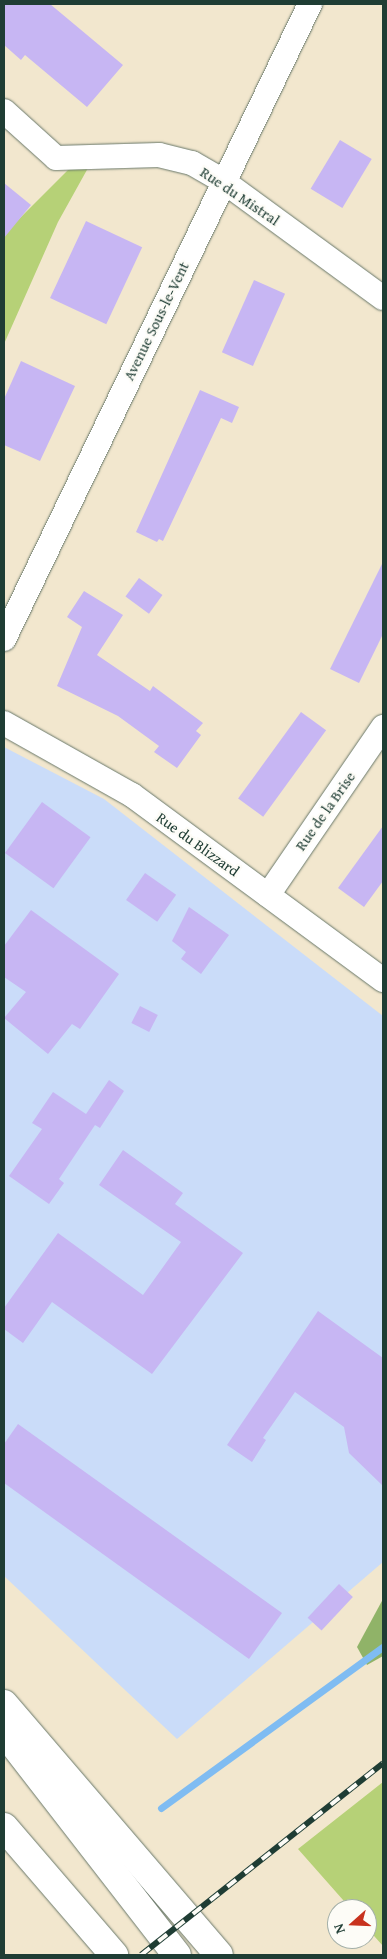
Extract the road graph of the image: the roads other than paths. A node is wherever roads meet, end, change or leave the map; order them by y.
1 (310, 4) edge
2 (4, 111) edge
3 (223, 181) junction
4 (383, 298) edge
5 (4, 639) edge
6 (4, 723) edge
7 (383, 727) edge
8 (268, 895) junction
9 (383, 980) edge
10 (4, 1704) edge
11 (4, 1732) edge
12 (4, 1827) edge
13 (114, 1955) edge
14 (177, 1955) edge
15 (219, 1955) edge

1 - 3 street, Avenue Sous-le-Vent
2 - 3 street, Rue du Mistral
3 - 4 street, Rue du Mistral
3 - 5 street, Avenue Sous-le-Vent
6 - 8 street, Rue du Blizzard
7 - 8 street, Rue de la Brise
8 - 9 street, Rue du Blizzard
10 - 15 highway
11 - 14 highway
12 - 13 highway

